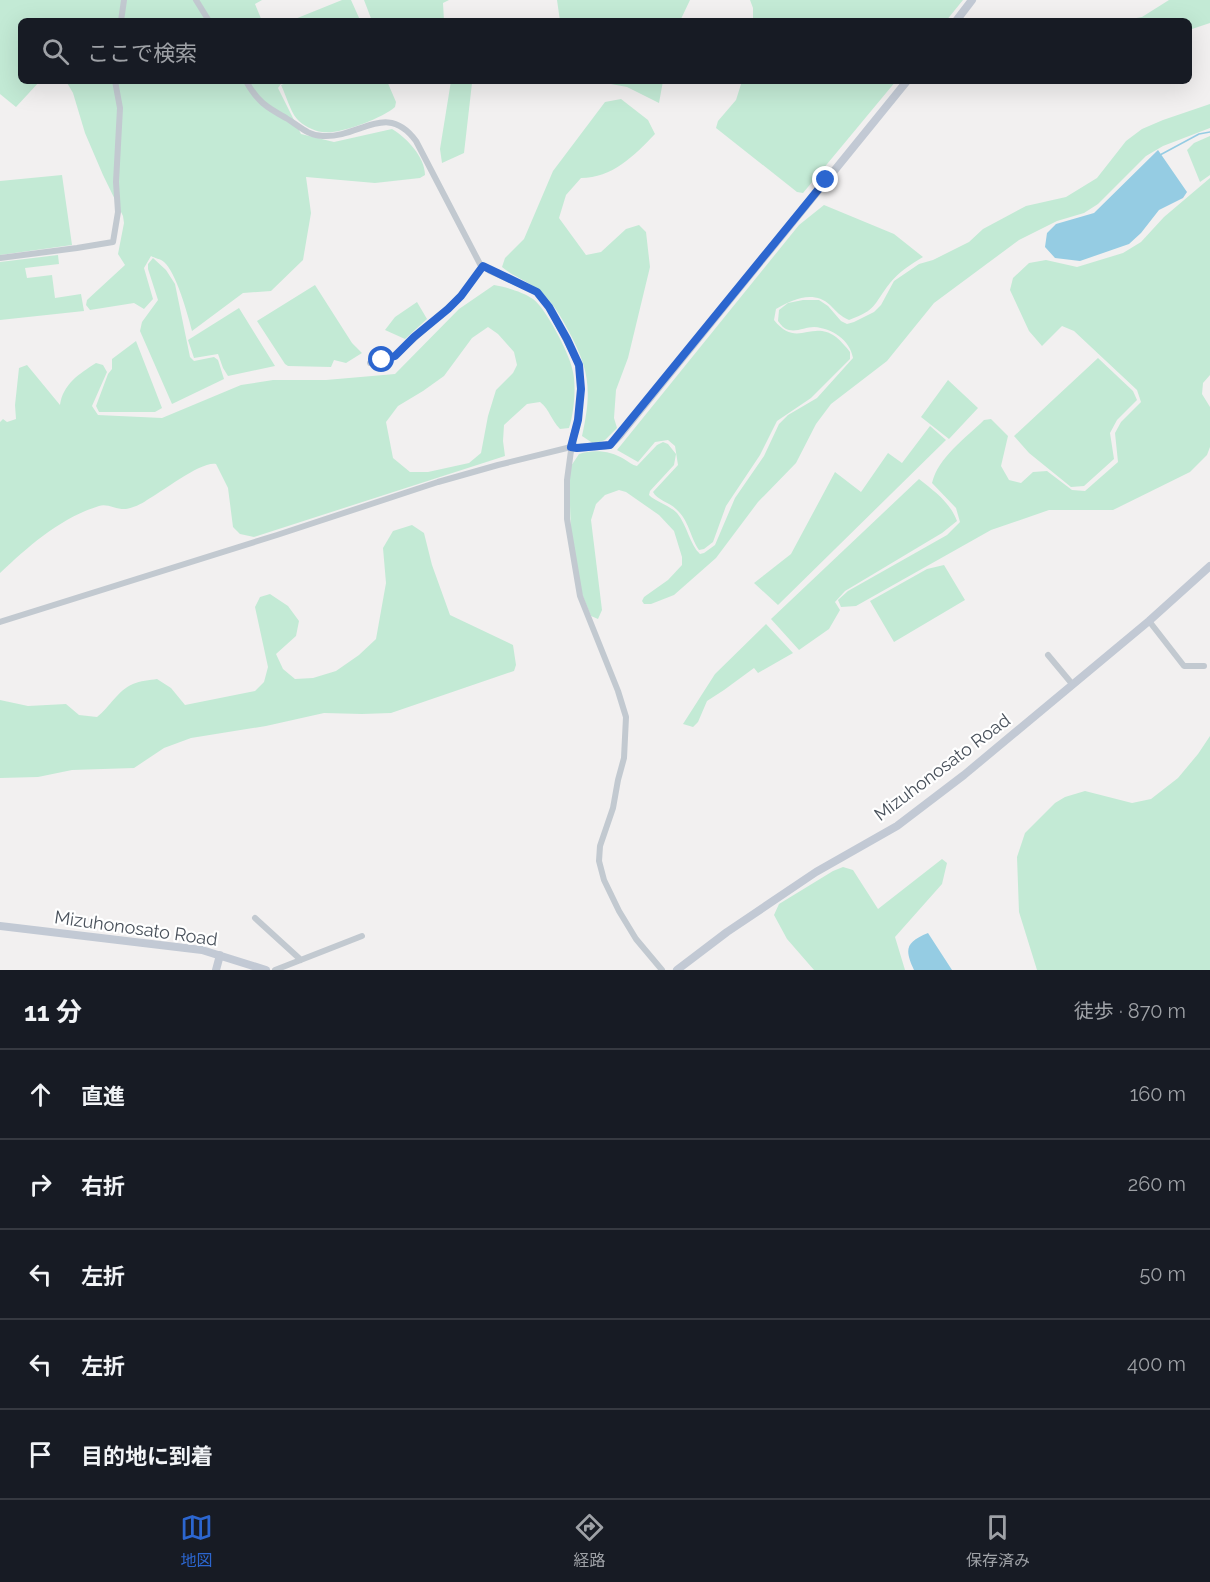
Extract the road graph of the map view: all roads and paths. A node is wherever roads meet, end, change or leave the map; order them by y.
1 (124, 0) edge
2 (196, 0) edge
3 (972, 0) edge
4 (121, 18) edge
5 (207, 18) edge
6 (958, 18) edge
7 (116, 84) edge
8 (248, 84) edge
9 (905, 84) edge
10 (0, 258) edge
11 (483, 266) junction
12 (370, 363) dead end
13 (571, 447) junction
14 (1210, 566) edge
15 (1149, 621) junction
16 (0, 622) edge
17 (1048, 655) dead end
18 (1204, 666) dead end
19 (1073, 685) junction
20 (255, 918) dead end
21 (0, 926) edge
22 (362, 936) dead end
23 (220, 955) junction
24 (301, 960) junction
25 (216, 970) edge
26 (266, 970) edge
27 (275, 970) edge
28 (662, 970) edge
29 (677, 970) edge

1 - 4 street
2 - 5 street
3 - 6 street
7 - 10 street
8 - 11 street
9 - 13 street
11 - 12 street
11 - 13 street
13 - 16 street
13 - 28 street
14 - 15 street, Mizuhonosato Road
15 - 18 street
15 - 19 street, Mizuhonosato Road
17 - 19 street
19 - 29 street, Mizuhonosato Road
20 - 24 street
21 - 23 street, Mizuhonosato Road
22 - 24 street
23 - 25 street
23 - 26 street, Mizuhonosato Road
24 - 27 street

